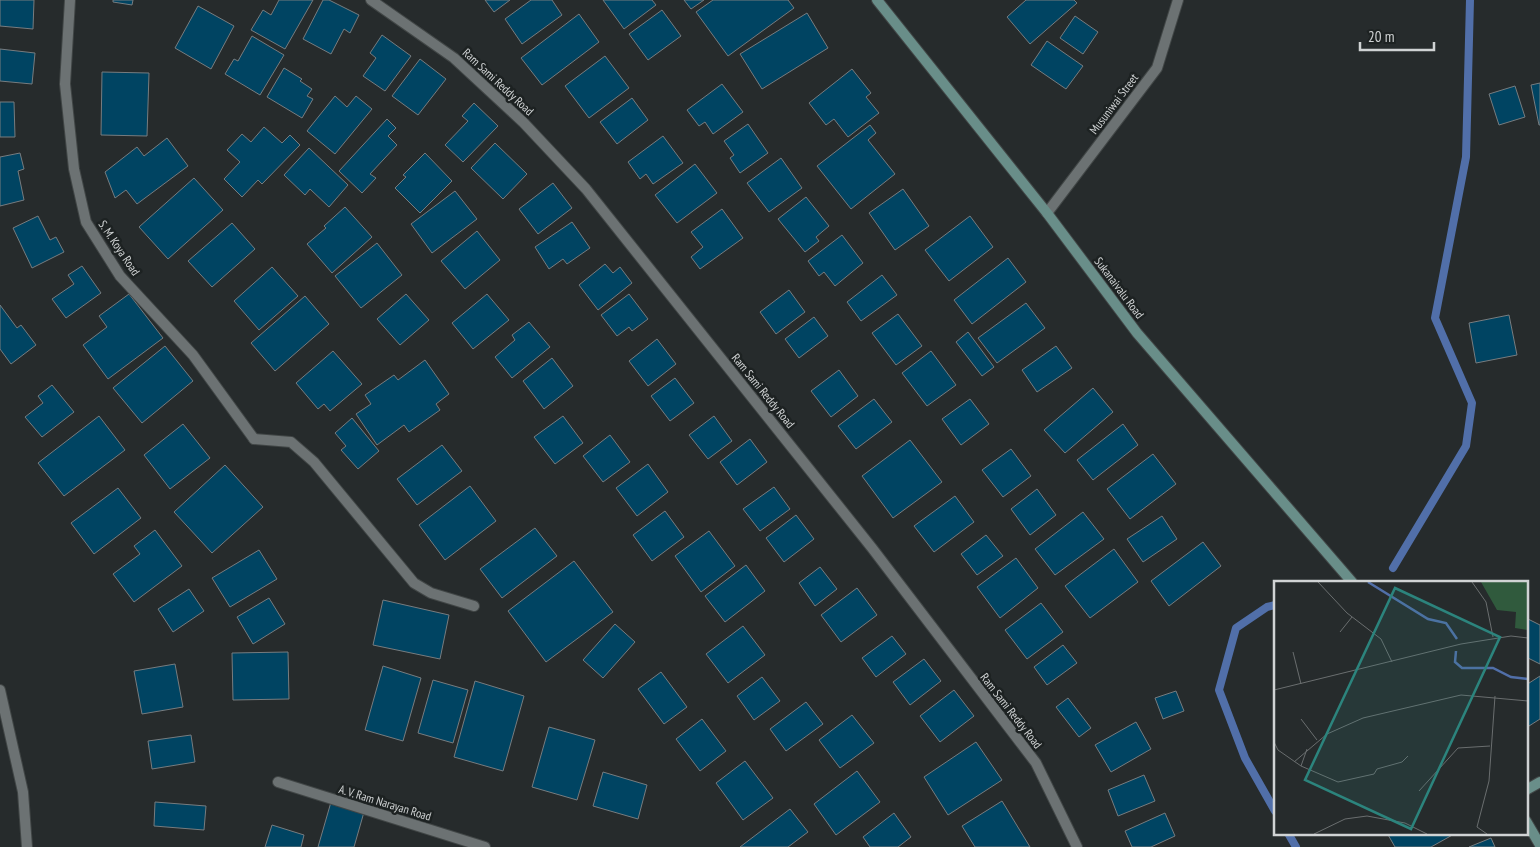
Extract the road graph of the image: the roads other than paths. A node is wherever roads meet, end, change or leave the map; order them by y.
1 (70, 0) edge
2 (371, 0) edge
3 (877, 0) edge
4 (1178, 0) edge
5 (1047, 213) junction
6 (1351, 581) edge
7 (474, 606) dead end
8 (0, 690) edge
9 (278, 782) dead end
10 (1540, 782) edge
11 (1528, 789) edge
12 (1528, 824) edge
13 (1540, 845) edge
14 (27, 847) edge
15 (485, 847) edge
16 (1077, 847) edge

1 - 7 street, S. M. Koya Road
2 - 16 street, Ram Sami Reddy Road
3 - 5 main road, Sukanaivalu Road
4 - 5 street, Musuniwai Street
5 - 6 main road, Sukanaivalu Road
8 - 14 street
9 - 15 street, A. V. Ram Narayan Road
10 - 11 main road
12 - 13 main road

